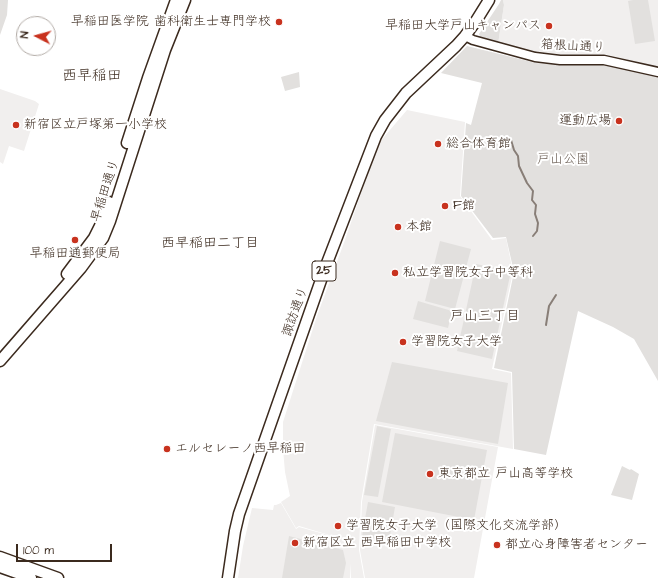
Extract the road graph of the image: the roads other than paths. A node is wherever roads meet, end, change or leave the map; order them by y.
1 (176, 0) edge
2 (185, 0) edge
3 (489, 0) edge
4 (465, 36) junction
5 (658, 72) edge
6 (0, 351) edge
7 (0, 361) edge
8 (0, 557) edge
9 (0, 567) edge
10 (31, 578) edge
11 (58, 578) edge
12 (228, 578) edge

1 - 6 main road, 早稲田通り
2 - 7 main road, 早稲田通り
3 - 4 main road, 諏訪通り / 25
4 - 5 street, 箱根山通り
4 - 12 main road, 諏訪通り / 25
8 - 11 main road
9 - 10 main road

